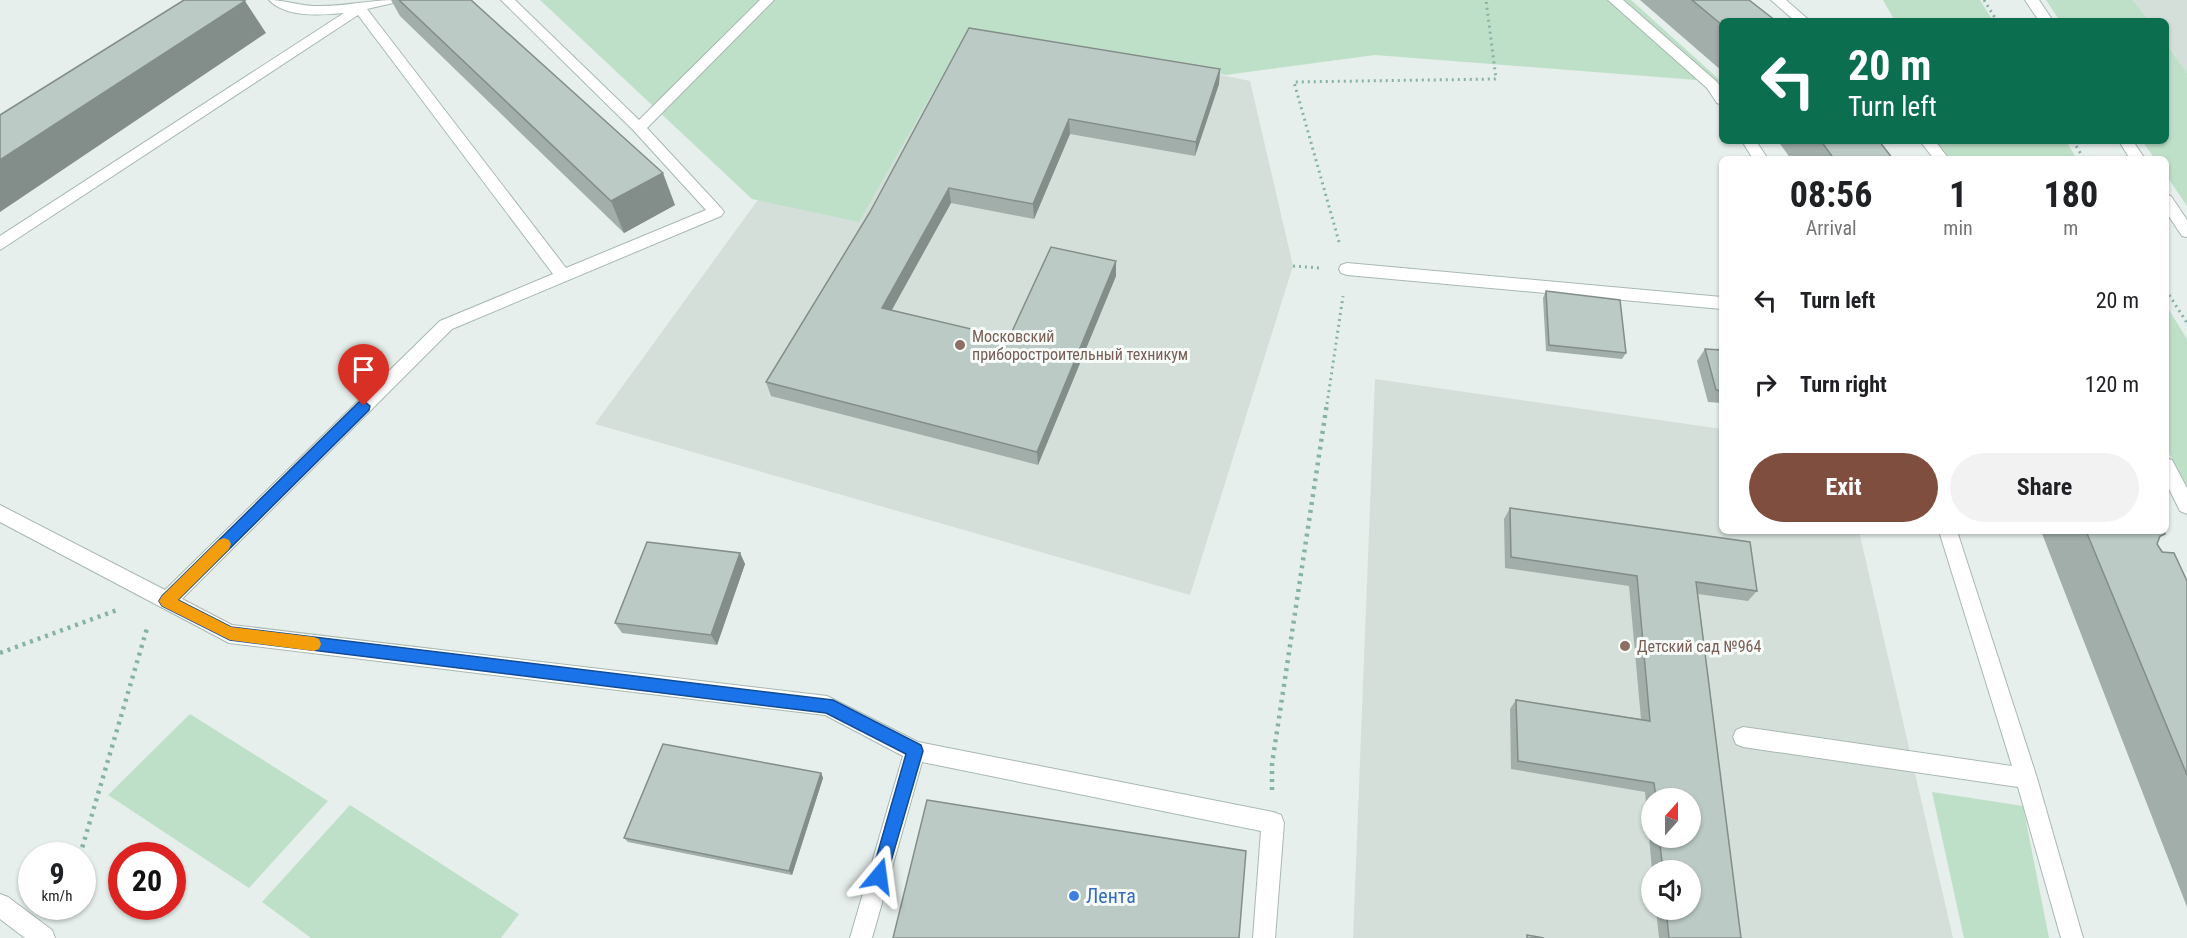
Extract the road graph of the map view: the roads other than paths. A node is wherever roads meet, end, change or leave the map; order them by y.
1 (276, 0) edge
2 (388, 0) edge
3 (508, 0) edge
4 (767, 0) edge
5 (1615, 0) edge
6 (1778, 0) edge
7 (2032, 0) edge
8 (360, 8) junction
9 (1799, 18) edge
10 (2044, 18) edge
11 (1719, 96) edge
12 (639, 128) junction
13 (1930, 144) edge
14 (1940, 156) edge
15 (2169, 205) edge
16 (2187, 232) edge
17 (0, 244) edge
18 (1347, 270) road end
19 (564, 277) junction
20 (1719, 303) edge
21 (2169, 471) edge
22 (2187, 506) edge
23 (0, 513) edge
24 (1949, 534) edge
25 (162, 598) junction
26 (1743, 736) dead end
27 (915, 751) junction
28 (2026, 778) junction
29 (0, 904) edge
30 (44, 938) edge
31 (861, 938) edge
32 (1264, 938) edge
33 (2072, 938) edge

1 - 8 street
2 - 8 street
3 - 12 street
4 - 12 street
5 - 11 street
6 - 9 street
7 - 10 street
8 - 17 street
8 - 19 street
12 - 19 street
13 - 14 street
15 - 16 street
18 - 20 street
19 - 25 street
21 - 22 street
23 - 25 street
24 - 28 street
25 - 27 street
26 - 28 street
27 - 31 street
27 - 32 street
28 - 33 street
29 - 30 street

